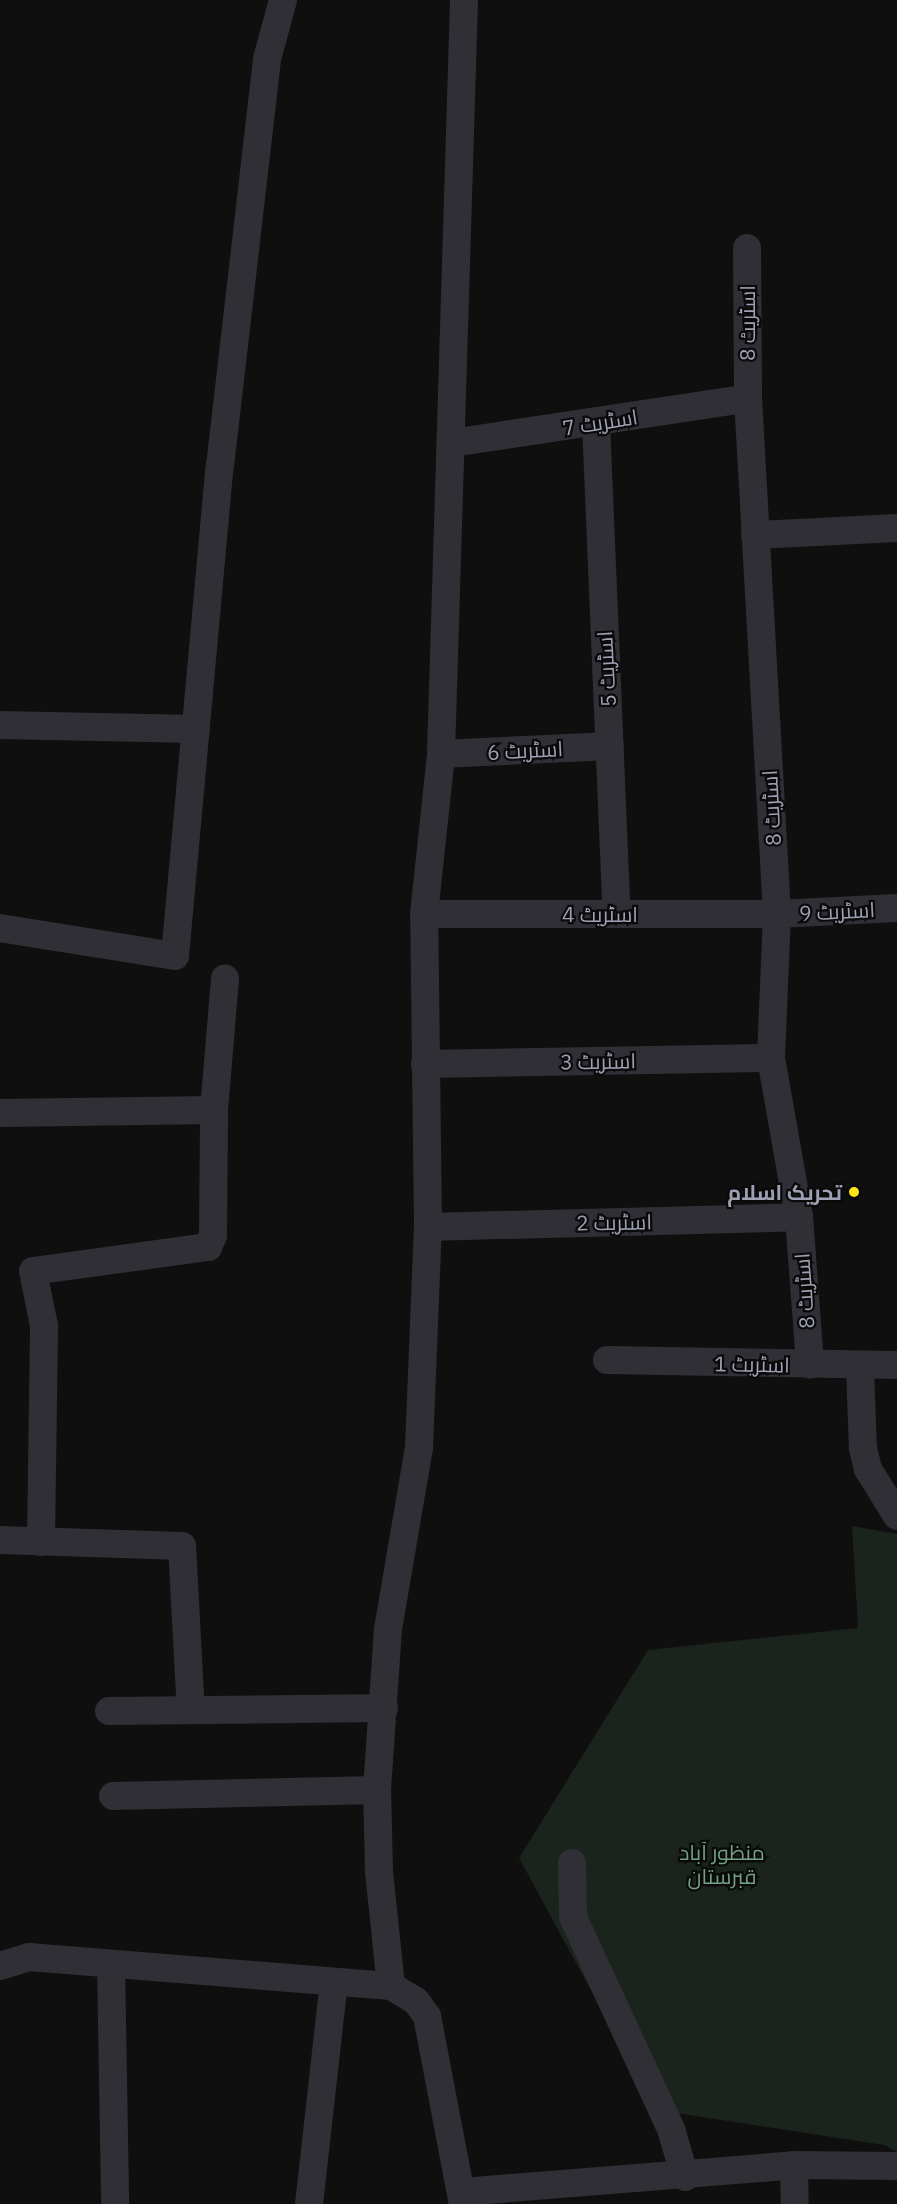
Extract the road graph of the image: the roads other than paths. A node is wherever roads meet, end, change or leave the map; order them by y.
1 (284, 0) edge
2 (464, 0) edge
3 (747, 248) dead end
4 (748, 398) junction
5 (596, 423) junction
6 (452, 443) junction
7 (897, 528) edge
8 (755, 535) junction
9 (0, 725) edge
10 (196, 729) junction
11 (610, 746) junction
12 (441, 754) junction
13 (897, 908) edge
14 (424, 914) junction
15 (617, 914) junction
16 (777, 914) junction
17 (0, 928) edge
18 (225, 978) dead end
19 (771, 1058) junction
20 (425, 1064) junction
21 (214, 1110) junction
22 (0, 1113) edge
23 (799, 1218) junction
24 (429, 1227) junction
25 (607, 1360) dead end
26 (810, 1365) junction
27 (897, 1365) edge
28 (860, 1368) junction
29 (897, 1516) edge
30 (0, 1540) edge
31 (41, 1542) junction
32 (384, 1708) junction
33 (191, 1710) junction
34 (110, 1711) dead end
35 (377, 1790) junction
36 (113, 1796) dead end
37 (573, 1863) dead end
38 (111, 1964) junction
39 (0, 1966) edge
40 (334, 1982) junction
41 (392, 1986) junction
42 (794, 2165) junction
43 (897, 2166) edge
44 (686, 2177) junction
45 (462, 2198) edge
46 (115, 2204) edge
47 (309, 2204) edge
48 (795, 2204) edge

1 - 10 street
2 - 6 street
3 - 4 street, اسٹریٹ 8
4 - 5 street, اسٹریٹ 7
4 - 8 street, اسٹریٹ 8
5 - 6 street, اسٹریٹ 7
5 - 11 street, اسٹریٹ 5
6 - 12 street
7 - 8 street
8 - 16 street, اسٹریٹ 8
9 - 10 street
10 - 17 street
11 - 12 street, اسٹریٹ 6
11 - 15 street, اسٹریٹ 5
12 - 14 street
13 - 16 street, اسٹریٹ 9
14 - 15 street, اسٹریٹ 4
14 - 20 street
15 - 16 street, اسٹریٹ 4
16 - 19 street, اسٹریٹ 8
18 - 21 street
19 - 20 street, اسٹریٹ 3
19 - 23 street, اسٹریٹ 8
20 - 24 street
21 - 22 street
21 - 31 street
23 - 24 street, اسٹریٹ 2
23 - 26 street, اسٹریٹ 8
24 - 32 street
25 - 26 street, اسٹریٹ 1
26 - 28 street, اسٹریٹ 1
27 - 28 street, اسٹریٹ 1
28 - 29 street
30 - 31 street
31 - 33 street
32 - 33 street
32 - 35 street
33 - 34 street
35 - 36 street
35 - 41 street
37 - 44 street
38 - 39 street
38 - 40 street
38 - 46 street
40 - 41 street
40 - 47 street
41 - 45 street
42 - 43 street
42 - 44 street
42 - 48 street
44 - 45 street

